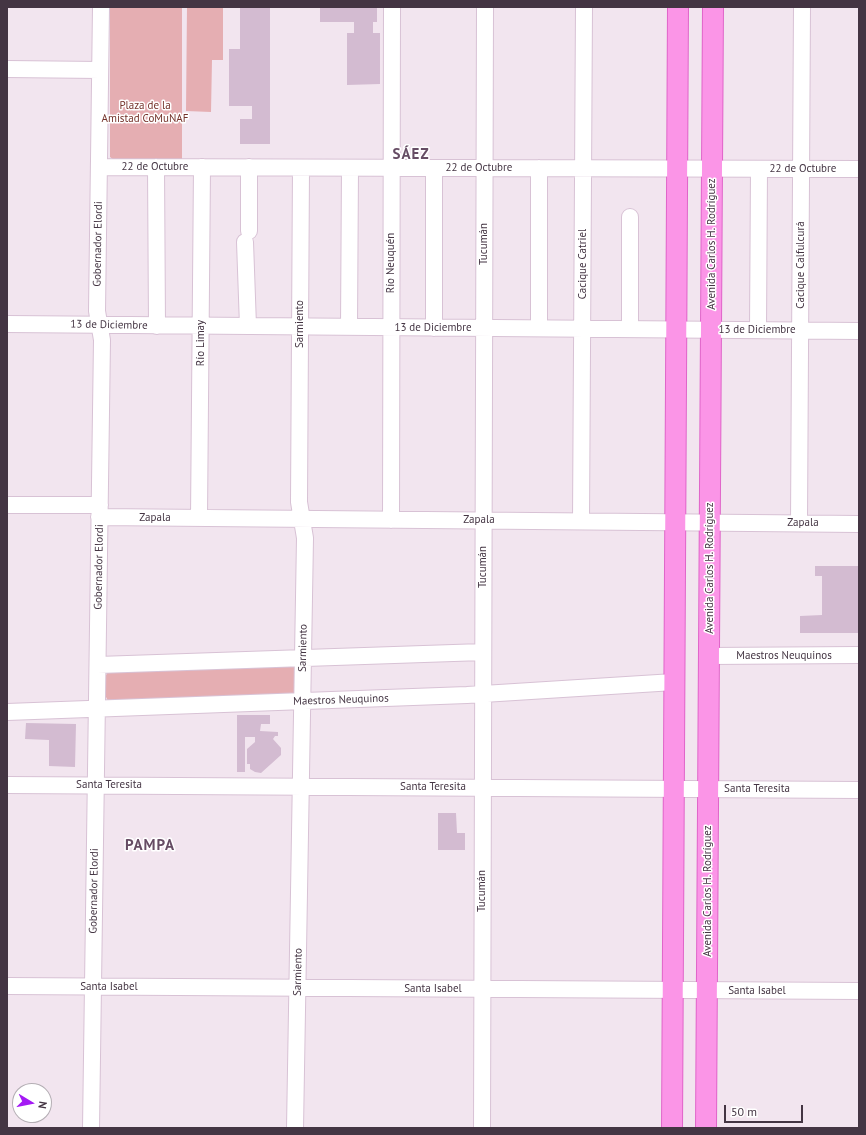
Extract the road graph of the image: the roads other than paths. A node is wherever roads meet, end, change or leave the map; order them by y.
1 (101, 7) edge
2 (392, 7) edge
3 (485, 7) edge
4 (584, 7) edge
5 (678, 7) edge
6 (713, 7) edge
7 (802, 7) edge
8 (7, 69) edge
9 (100, 70) junction
10 (99, 167) junction
11 (156, 167) junction
12 (202, 167) junction
13 (249, 168) junction
14 (301, 168) junction
15 (350, 168) junction
16 (392, 168) junction
17 (434, 168) junction
18 (484, 168) junction
19 (539, 168) junction
20 (583, 168) junction
21 (677, 169) junction
22 (712, 169) junction
23 (759, 169) junction
24 (801, 169) junction
25 (859, 169) edge
26 (630, 217) dead end
27 (7, 324) edge
28 (99, 325) junction
29 (157, 326) junction
30 (201, 326) junction
31 (248, 326) junction
32 (300, 327) junction
33 (349, 327) junction
34 (391, 327) junction
35 (434, 328) junction
36 (484, 328) junction
37 (539, 328) junction
38 (582, 329) junction
39 (630, 329) junction
40 (676, 330) junction
41 (711, 330) junction
42 (758, 330) junction
43 (800, 330) junction
44 (859, 331) edge
45 (7, 505) edge
46 (100, 511) junction
47 (199, 518) junction
48 (302, 519) junction
49 (390, 520) junction
50 (483, 520) junction
51 (581, 521) junction
52 (675, 522) junction
53 (710, 522) junction
54 (799, 523) junction
55 (859, 524) edge
56 (483, 652) junction
57 (859, 655) edge
58 (709, 656) junction
59 (303, 658) junction
60 (98, 665) junction
61 (674, 682) junction
62 (483, 694) junction
63 (302, 701) junction
64 (97, 709) junction
65 (7, 712) edge
66 (7, 785) edge
67 (96, 785) junction
68 (301, 786) junction
69 (483, 787) junction
70 (674, 788) junction
71 (708, 789) junction
72 (859, 790) edge
73 (7, 986) edge
74 (93, 987) junction
75 (298, 988) junction
76 (482, 989) junction
77 (673, 990) junction
78 (707, 990) junction
79 (859, 991) edge
80 (91, 1128) edge
81 (295, 1128) edge
82 (482, 1128) edge
83 (672, 1128) edge
84 (706, 1128) edge

1 - 9 street, Gobernador Elordi
2 - 16 street, Río Neuquén
3 - 18 street, Tucumán
4 - 20 street, Cacique Catriel
5 - 21 main road
6 - 22 main road, Avenida Carlos H. Rodríguez
7 - 24 street, Cacique Calfulcurá
8 - 9 street
9 - 10 street, Gobernador Elordi
10 - 11 street, 22 de Octubre
10 - 28 street, Gobernador Elordi
11 - 12 street, 22 de Octubre
11 - 29 street
12 - 13 street, 22 de Octubre
12 - 30 street, Río Limay
13 - 14 street, 22 de Octubre
13 - 31 street
14 - 15 street, 22 de Octubre
14 - 32 street, Sarmiento
15 - 16 street, 22 de Octubre
15 - 33 street
16 - 17 street, 22 de Octubre
16 - 34 street, Río Neuquén
17 - 18 street, 22 de Octubre
17 - 35 street
18 - 19 street, 22 de Octubre
18 - 36 street, Tucumán
19 - 20 street, 22 de Octubre
19 - 37 street
20 - 21 street, 22 de Octubre
20 - 38 street, Cacique Catriel
21 - 22 street, 22 de Octubre
21 - 40 main road
22 - 23 street, 22 de Octubre
22 - 41 main road, Avenida Carlos H. Rodríguez
23 - 24 street, 22 de Octubre
23 - 42 street
24 - 25 street, 22 de Octubre
24 - 43 street, Cacique Calfulcurá
26 - 39 street
27 - 28 street, 13 de Diciembre
28 - 29 street, 13 de Diciembre
28 - 46 street, Gobernador Elordi
29 - 30 street, 13 de Diciembre
30 - 31 street, 13 de Diciembre
30 - 47 street, Río Limay
31 - 32 street, 13 de Diciembre
32 - 33 street, 13 de Diciembre
32 - 48 street, Sarmiento
33 - 34 street, 13 de Diciembre
34 - 35 street, 13 de Diciembre
34 - 49 street, Río Neuquén
35 - 36 street, 13 de Diciembre
36 - 37 street, 13 de Diciembre
36 - 50 street, Tucumán
37 - 38 street, 13 de Diciembre
38 - 39 street, 13 de Diciembre
38 - 51 street, Cacique Catriel
39 - 40 street, 13 de Diciembre
40 - 41 street, 13 de Diciembre
40 - 52 main road
41 - 42 street, 13 de Diciembre
41 - 53 main road, Avenida Carlos H. Rodríguez
42 - 43 street, 13 de Diciembre
43 - 44 street, 13 de Diciembre
43 - 54 street, Cacique Calfulcurá
45 - 46 street, Zapala
46 - 47 street, Zapala
46 - 60 street, Gobernador Elordi
47 - 48 street, Zapala
48 - 49 street, Zapala
48 - 59 street, Sarmiento
49 - 50 street, Zapala
50 - 51 street, Zapala
50 - 56 street, Tucumán
51 - 52 street, Zapala
52 - 53 street, Zapala
52 - 61 main road
53 - 54 street, Zapala
53 - 58 main road, Avenida Carlos H. Rodríguez
54 - 55 street, Zapala
56 - 59 street
56 - 62 street, Tucumán
57 - 58 street, Maestros Neuquinos
58 - 71 main road, Avenida Carlos H. Rodríguez
59 - 60 street
59 - 63 street, Sarmiento
60 - 64 street, Gobernador Elordi
61 - 62 street, Maestros Neuquinos
61 - 70 main road
62 - 63 street, Maestros Neuquinos
62 - 69 street, Tucumán
63 - 64 street, Maestros Neuquinos
63 - 68 street, Sarmiento
64 - 65 street, Maestros Neuquinos
64 - 67 street, Gobernador Elordi
66 - 67 street, Santa Teresita
67 - 68 street, Santa Teresita
67 - 74 street, Gobernador Elordi
68 - 69 street, Santa Teresita
68 - 75 street, Sarmiento
69 - 70 street, Santa Teresita
69 - 76 street, Tucumán
70 - 71 street, Santa Teresita
70 - 77 main road
71 - 72 street, Santa Teresita
71 - 78 main road, Avenida Carlos H. Rodríguez
73 - 74 street, Santa Isabel
74 - 75 street, Santa Isabel
74 - 80 street, Gobernador Elordi
75 - 76 street, Santa Isabel
75 - 81 street, Sarmiento
76 - 77 street, Santa Isabel
76 - 82 street, Tucumán
77 - 78 street, Santa Isabel
77 - 83 main road
78 - 79 street, Santa Isabel
78 - 84 main road, Avenida Carlos H. Rodríguez

